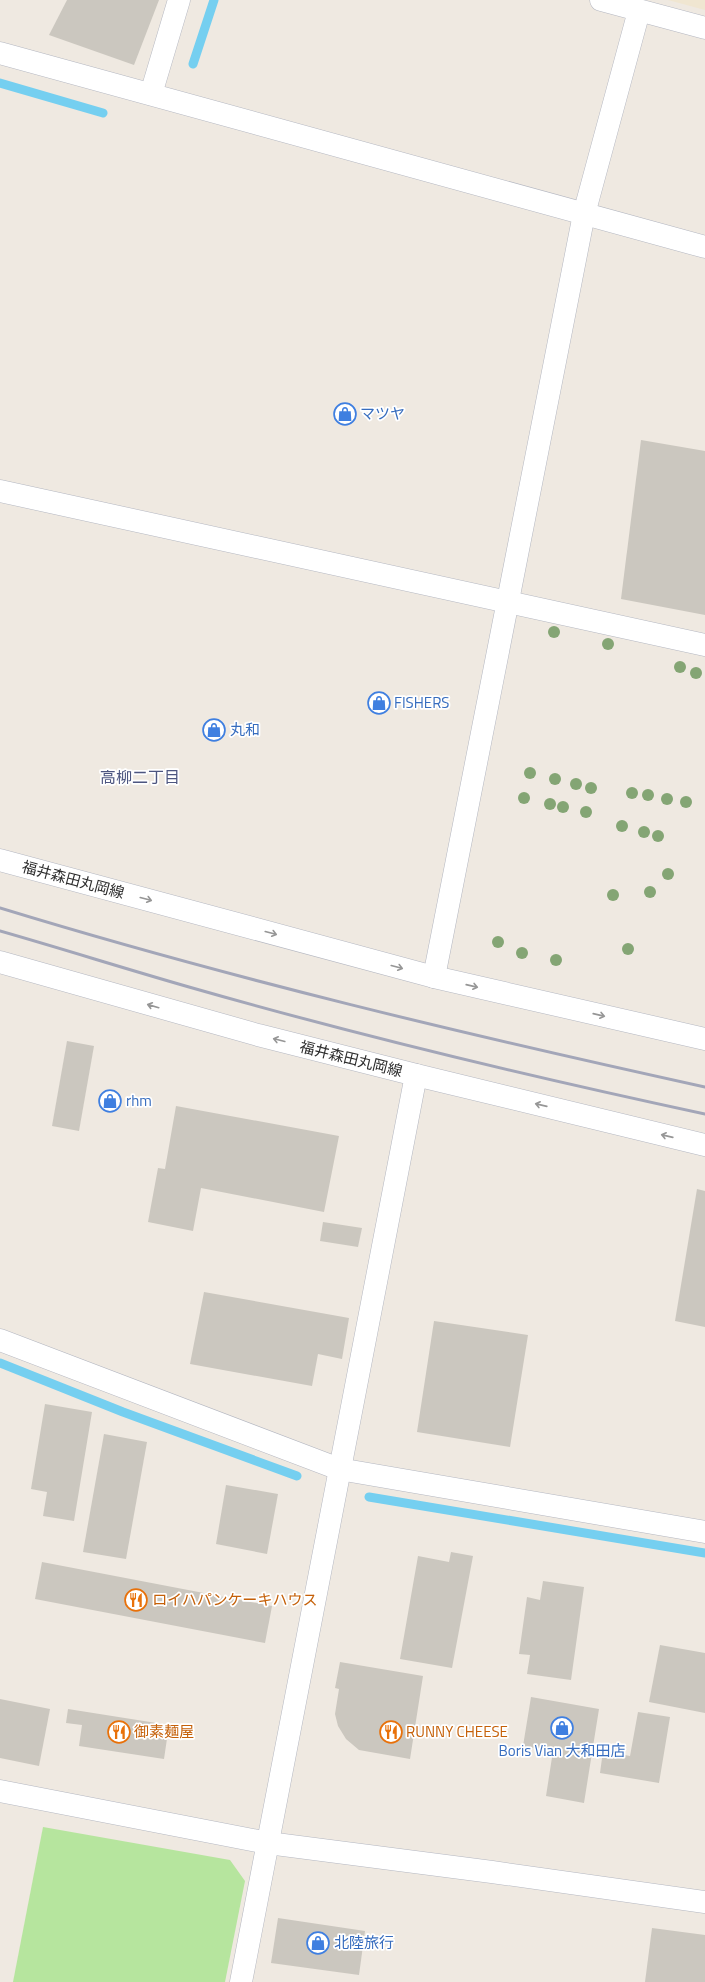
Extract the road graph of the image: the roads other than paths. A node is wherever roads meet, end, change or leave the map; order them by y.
1 (180, 0) edge
2 (602, 0) edge
3 (639, 11) junction
4 (705, 28) edge
5 (0, 53) edge
6 (151, 94) junction
7 (584, 214) junction
8 (705, 247) edge
9 (0, 491) edge
10 (508, 603) junction
11 (705, 645) edge
12 (0, 860) edge
13 (0, 962) edge
14 (434, 977) junction
15 (705, 1039) edge
16 (416, 1075) junction
17 (705, 1145) edge
18 (0, 1340) edge
19 (339, 1469) junction
20 (705, 1532) edge
21 (0, 1791) edge
22 (268, 1843) junction
23 (705, 1902) edge
24 (242, 1982) edge

1 - 6 street
2 - 3 street
3 - 4 street
3 - 7 street
5 - 6 street
6 - 7 street
7 - 8 street
7 - 10 street
9 - 10 street
10 - 11 street
10 - 14 street
12 -> 14 street, 福井森田丸岡線
16 -> 13 street, 福井森田丸岡線
14 -> 15 street, 福井森田丸岡線
17 -> 16 street, 福井森田丸岡線
16 - 19 street
18 - 19 street
19 - 20 street
19 - 22 street
21 - 22 street
22 - 23 street
22 - 24 street

